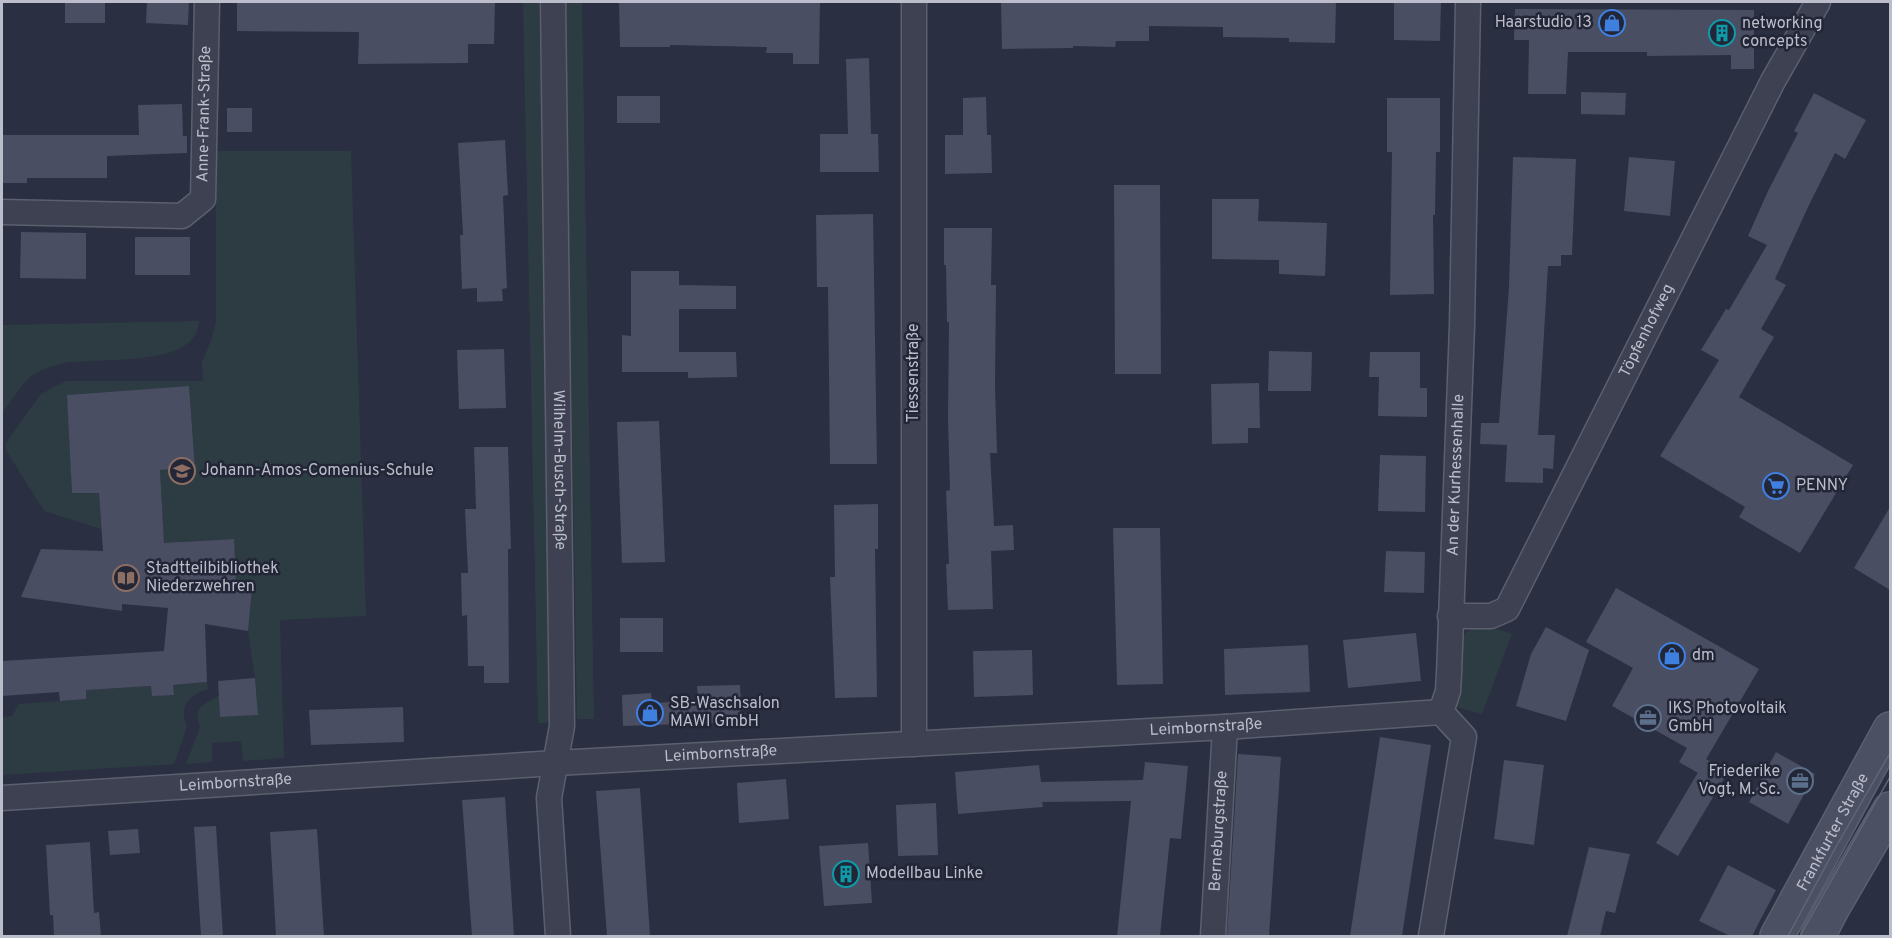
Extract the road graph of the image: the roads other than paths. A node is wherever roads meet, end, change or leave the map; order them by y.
1 (207, 2) edge
2 (554, 2) edge
3 (914, 2) edge
4 (1468, 2) edge
5 (1818, 2) edge
6 (2, 212) edge
7 (1450, 616) junction
8 (1441, 712) junction
9 (1225, 727) junction
10 (1890, 729) edge
11 (914, 744) junction
12 (556, 763) junction
13 (2, 798) edge
14 (1890, 809) edge
15 (558, 936) edge
16 (1213, 936) edge
17 (1431, 936) edge
18 (1777, 936) edge
19 (1818, 936) edge

1 - 6 street, Anne-Frank-Straße
2 - 12 street, Wilhelm-Busch-Straße
3 - 11 street, Tiessenstraße
4 - 7 street, An der Kurhessenhalle
5 - 7 street, Töpfenhofweg
7 - 8 street, An der Kurhessenhalle
8 - 9 street, Leimbornstraße
8 - 17 street
9 - 11 street, Leimbornstraße
9 - 16 street, Berneburgstraße
10 - 18 main road, Frankfurter Straße
11 - 12 street, Leimbornstraße
12 - 13 street, Leimbornstraße
12 - 15 street, Wilhelm-Busch-Straße
14 - 19 main road

